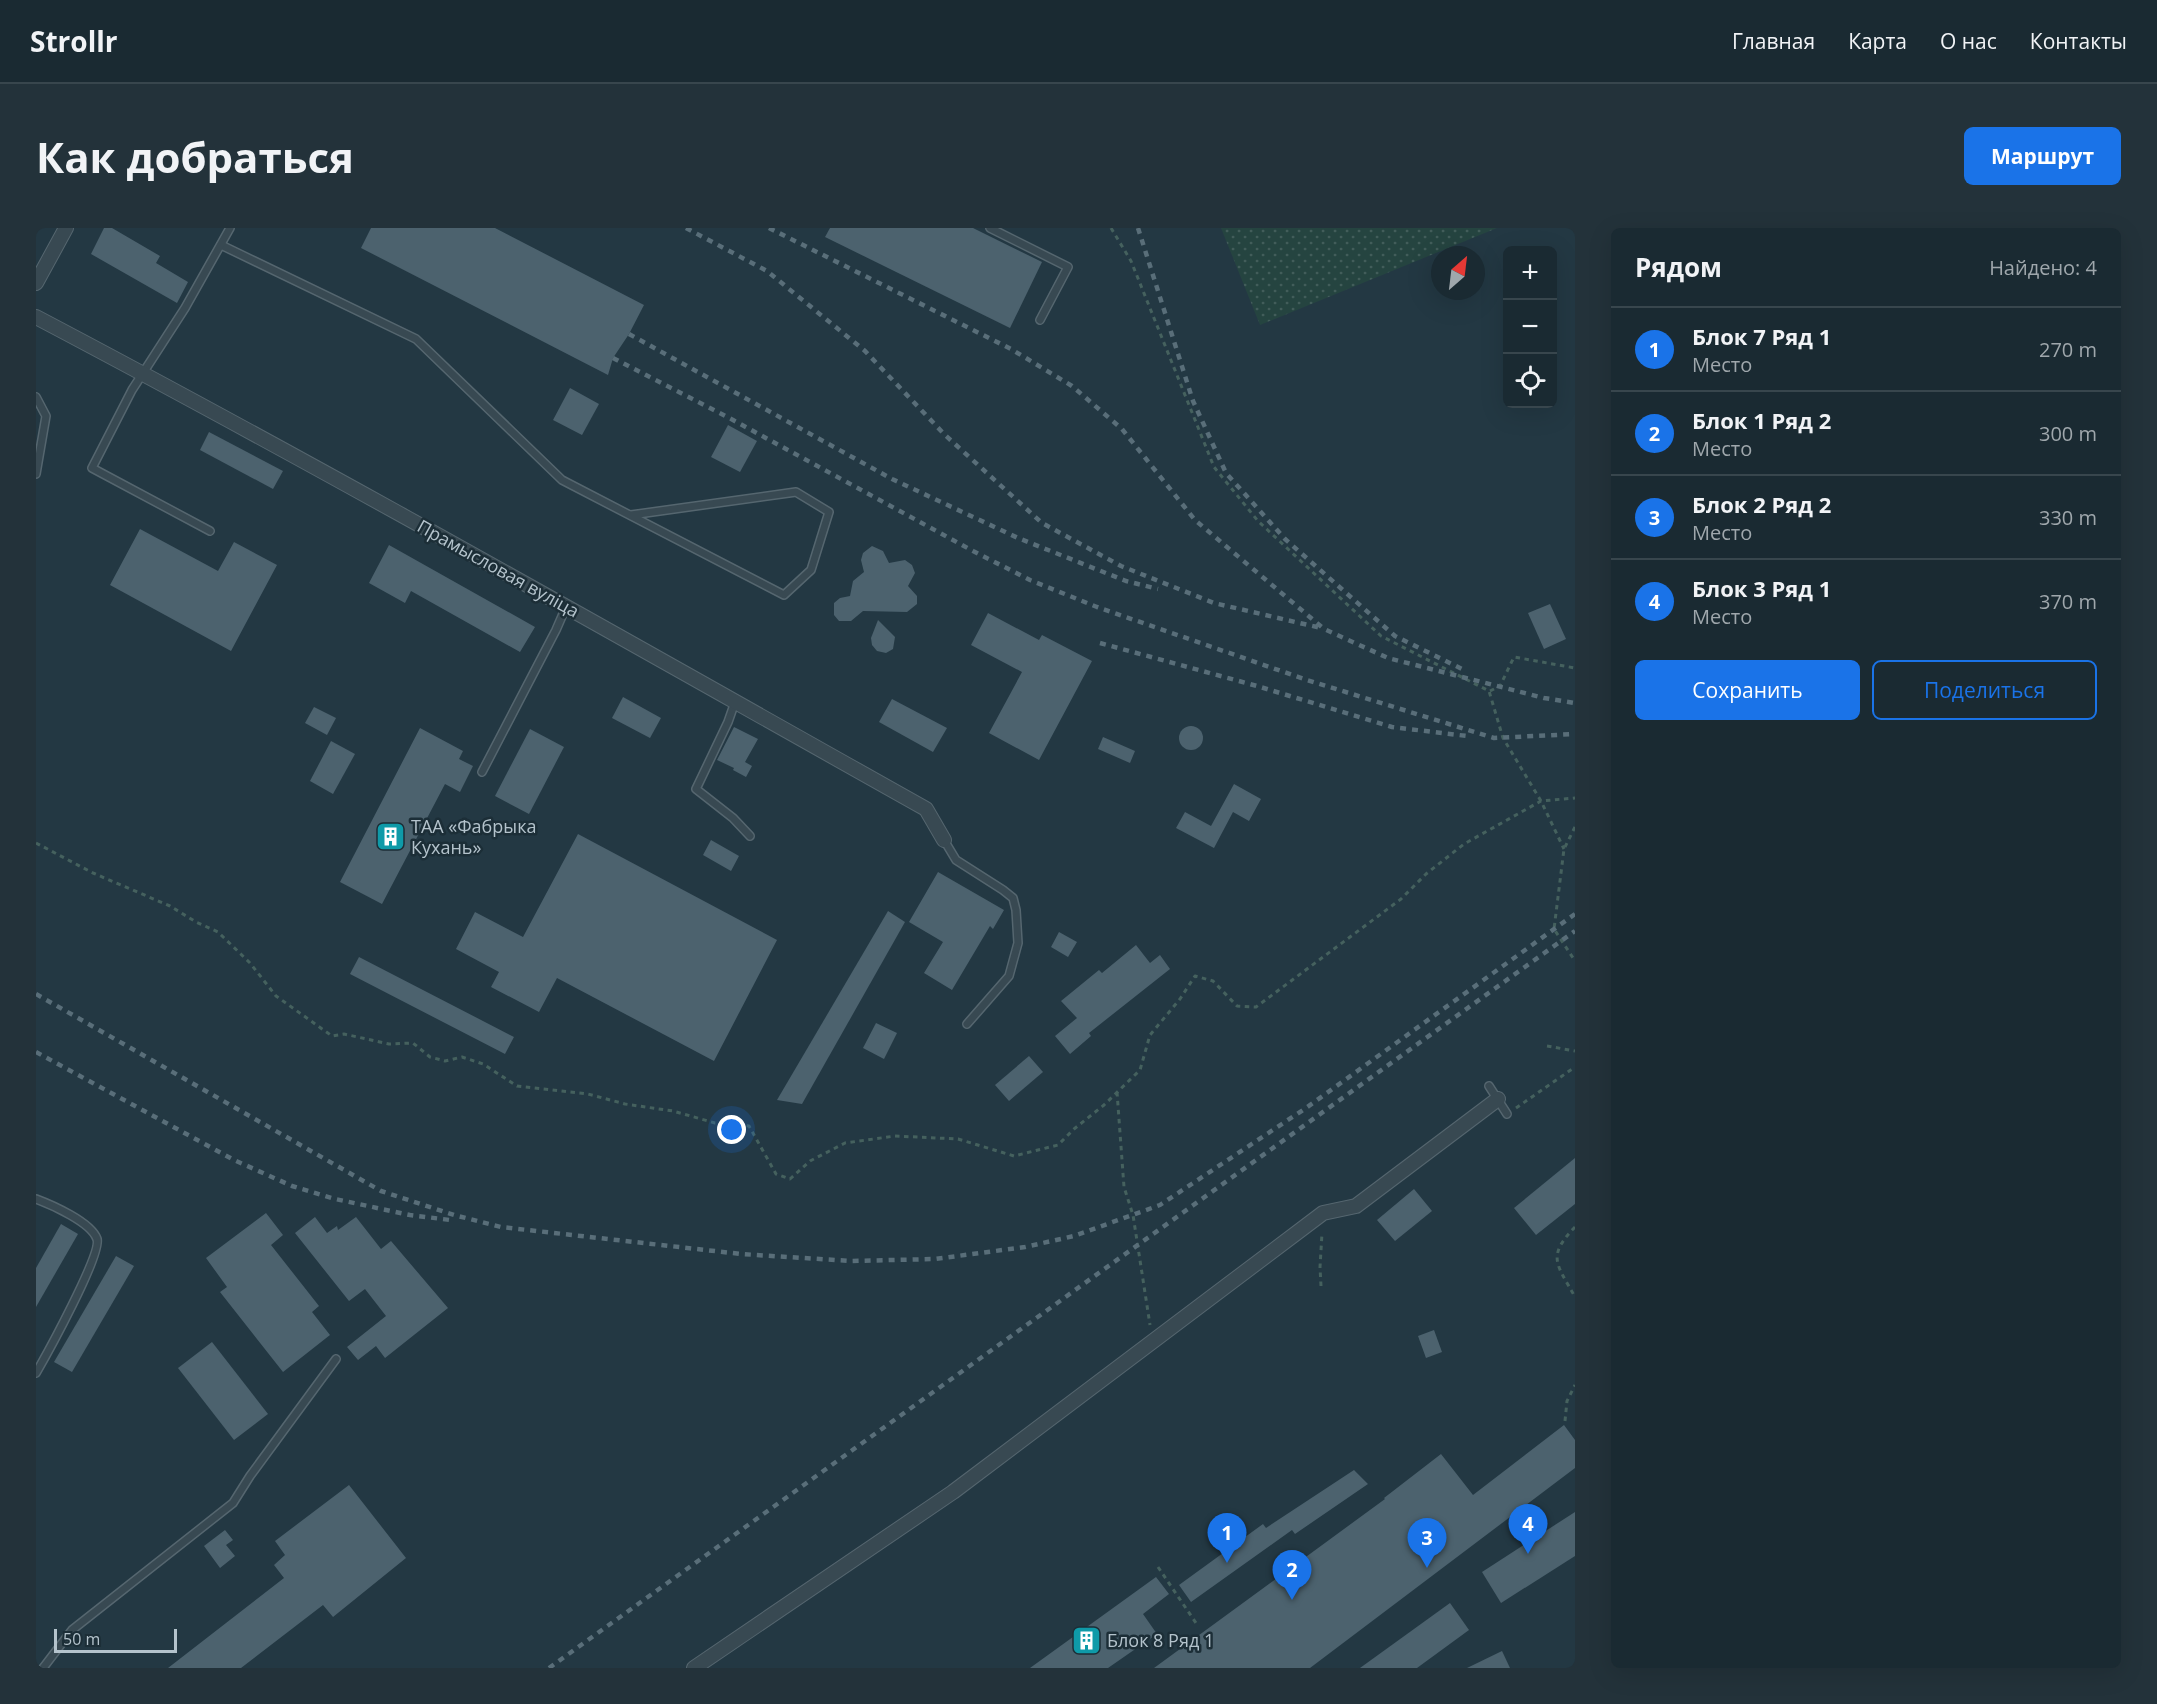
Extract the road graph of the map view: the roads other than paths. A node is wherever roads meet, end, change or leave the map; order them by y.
1 (66, 228) edge
2 (230, 228) edge
3 (990, 228) edge
4 (221, 245) junction
5 (36, 283) edge
6 (36, 317) edge
7 (1040, 320) dead end
8 (142, 373) junction
9 (36, 397) edge
10 (36, 474) edge
11 (631, 515) junction
12 (210, 531) dead end
13 (566, 607) junction
14 (735, 702) junction
15 (482, 772) dead end
16 (750, 836) dead end
17 (944, 840) joint
18 (967, 1024) dead end
19 (1490, 1086) dead end
20 (1498, 1099) junction
21 (1507, 1114) road end
22 (36, 1199) edge
23 (336, 1359) dead end
24 (36, 1372) edge
25 (43, 1668) edge
26 (694, 1668) edge

1 - 5 street
2 - 4 lane
3 - 7 lane
4 - 8 lane
4 - 11 lane
6 - 8 street, Прамысловая вуліца
8 - 12 lane
8 - 13 street, Прамысловая вуліца
9 - 10 lane
11 - 11 lane
13 - 14 street, Прамысловая вуліца
13 - 15 lane
14 - 16 lane
14 - 17 street, Прамысловая вуліца
17 - 18 lane
19 - 20 lane
20 - 21 lane
20 - 26 street
22 - 24 lane
23 - 25 lane

